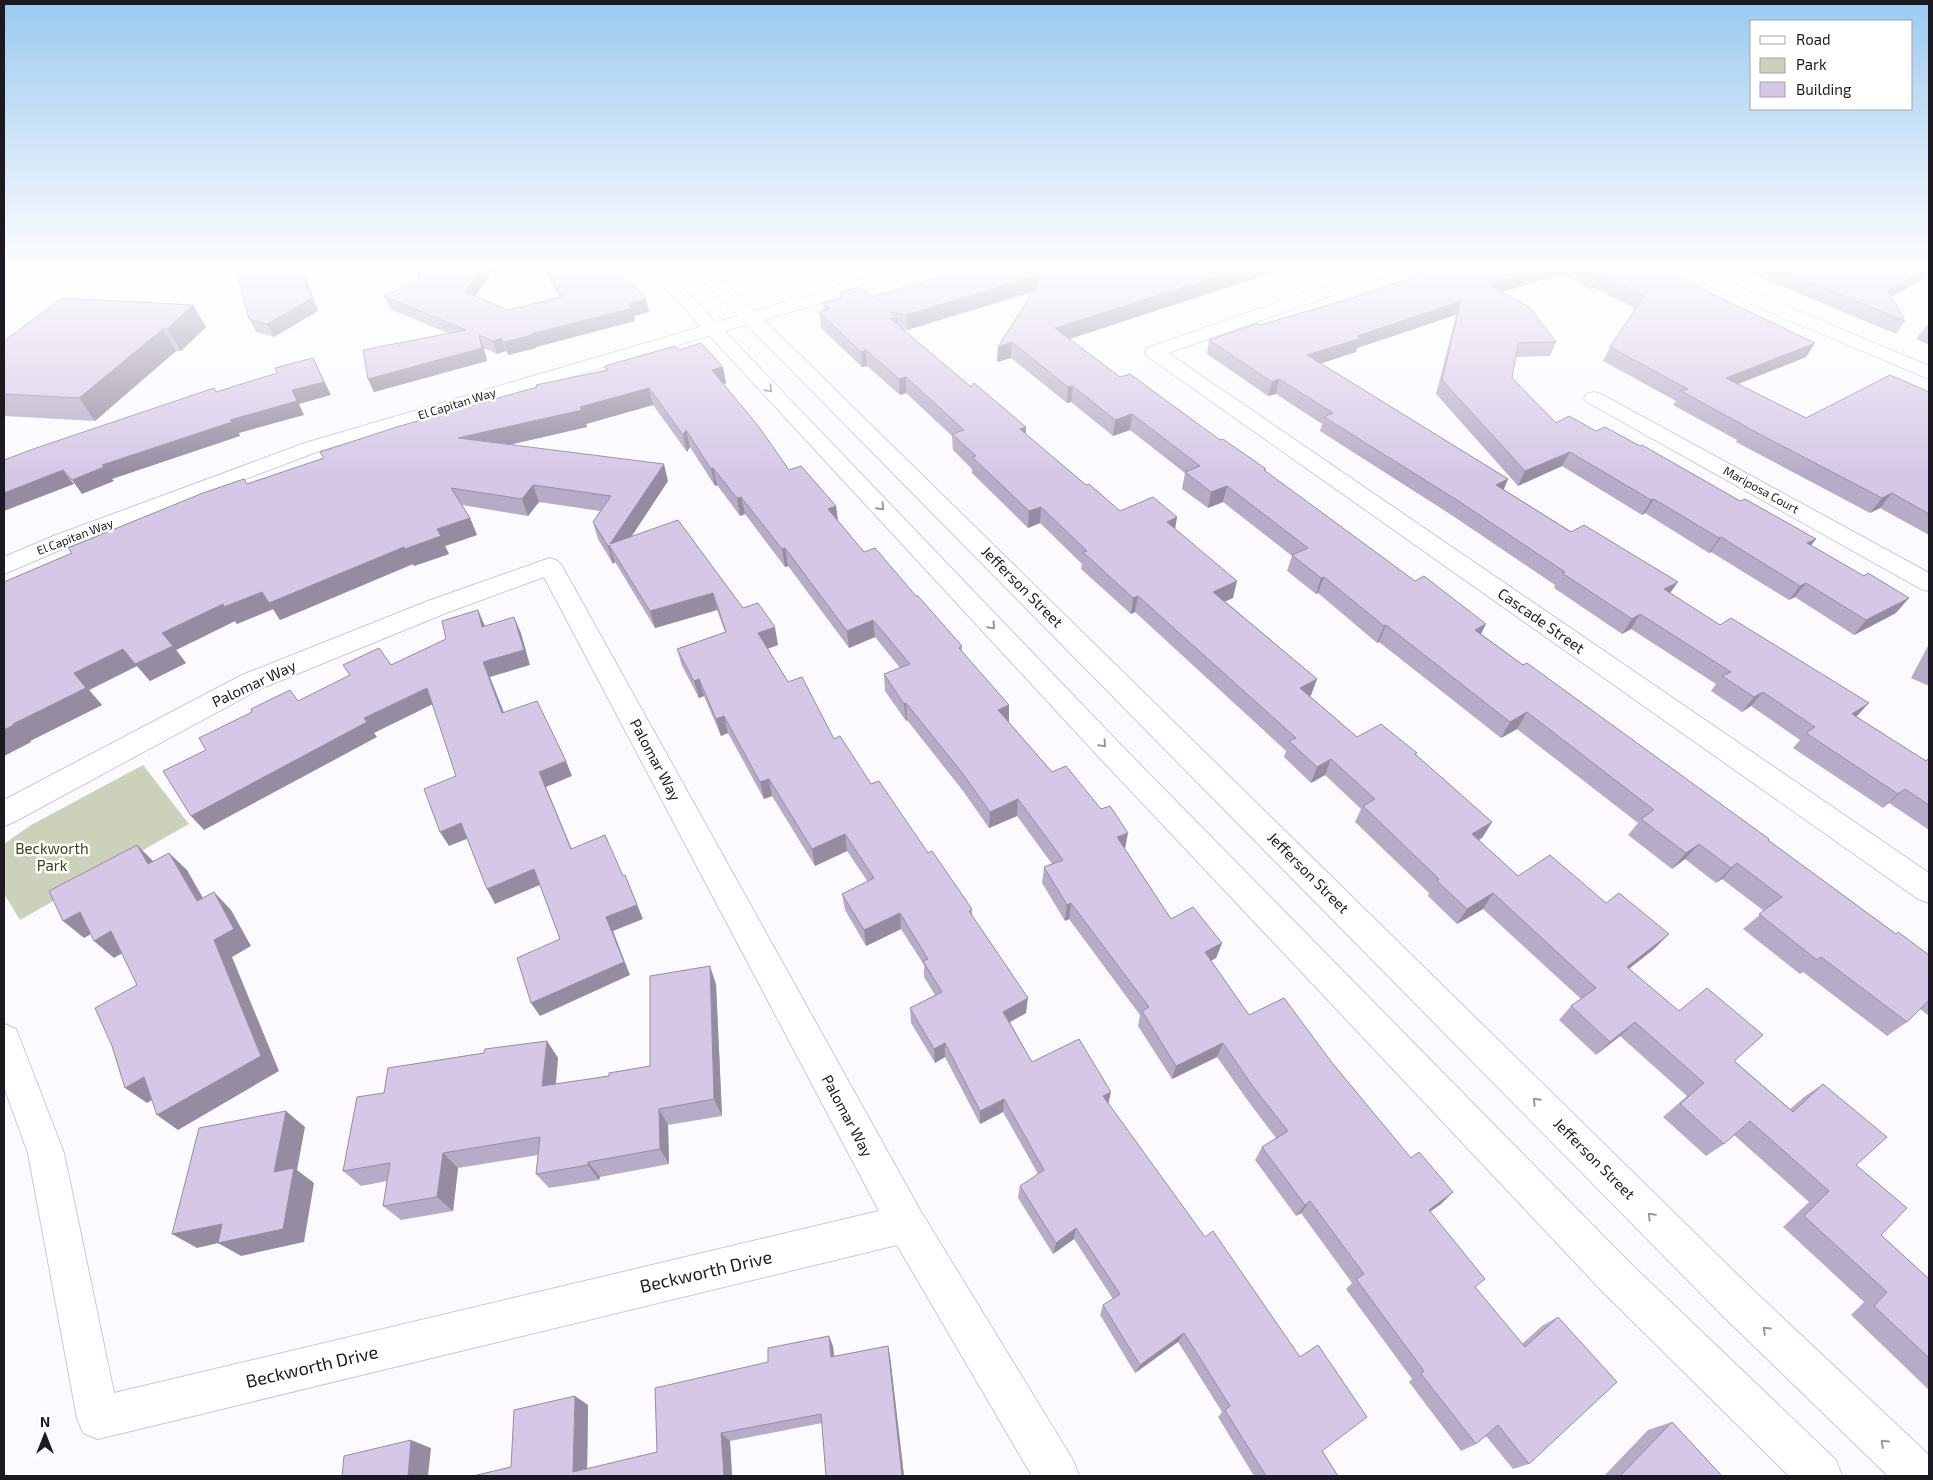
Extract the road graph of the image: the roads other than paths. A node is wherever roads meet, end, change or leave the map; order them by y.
1 (681, 337) edge
2 (720, 337) edge
3 (772, 337) edge
4 (1196, 337) edge
5 (1844, 337) edge
6 (1929, 373) edge
7 (1594, 398) dead end
8 (4, 566) edge
9 (1929, 583) edge
10 (4, 814) edge
11 (1929, 890) edge
12 (4, 1040) edge
13 (906, 1224) junction
14 (1057, 1476) edge
15 (1820, 1476) edge
16 (1919, 1476) edge

1 - 8 street, El Capitan Way
2 -> 15 street
16 -> 3 street, Jefferson Street
4 - 11 street, Cascade Street
5 - 6 street
7 - 9 street, Mariposa Court
10 - 13 street, Palomar Way
12 - 13 street, Beckworth Drive
13 - 14 street, Palomar Way

